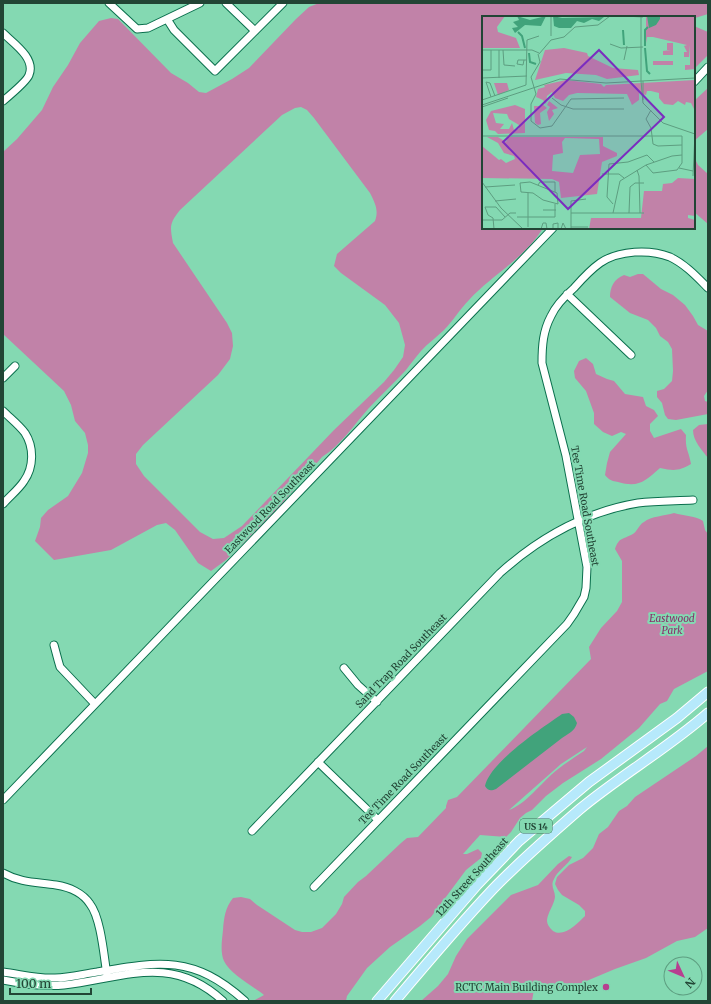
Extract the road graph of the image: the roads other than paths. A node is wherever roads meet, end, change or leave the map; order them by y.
1 (109, 3) edge
2 (200, 3) edge
3 (226, 3) edge
4 (283, 3) edge
5 (167, 19) junction
6 (255, 31) junction
7 (3, 33) edge
8 (708, 67) edge
9 (695, 81) edge
10 (3, 101) edge
11 (552, 229) edge
12 (708, 288) edge
13 (567, 294) junction
14 (631, 355) dead end
15 (15, 366) dead end
16 (3, 378) edge
17 (3, 411) edge
18 (693, 500) dead end
19 (3, 504) edge
20 (578, 521) junction
21 (54, 645) dead end
22 (344, 668) dead end
23 (708, 692) edge
24 (377, 702) junction
25 (95, 704) junction
26 (708, 713) edge
27 (318, 762) junction
28 (3, 800) edge
29 (378, 820) junction
30 (252, 831) dead end
31 (3, 873) edge
32 (314, 887) dead end
33 (3, 972) edge
34 (107, 974) junction
35 (3, 980) edge
36 (223, 1001) edge
37 (245, 1001) edge
38 (377, 1001) edge
39 (395, 1001) edge

1 - 5 street
2 - 5 street
3 - 6 street
4 - 6 street
5 - 6 street
7 - 10 street
8 - 9 street
11 - 25 street, Eastwood Road Southeast
12 - 13 street, Tee Time Road Southeast
13 - 14 street
13 - 20 street, Tee Time Road Southeast
15 - 16 street
17 - 19 street
18 - 20 street, Sand Trap Road Southeast
20 - 24 street, Sand Trap Road Southeast
20 - 29 street, Tee Time Road Southeast
21 - 25 street
22 - 24 street
23 - 38 main road, 12th Street Southeast / US 14
24 - 27 street, Sand Trap Road Southeast
25 - 28 street, Eastwood Road Southeast
26 - 39 main road, US 14
27 - 29 street
27 - 30 street, Sand Trap Road Southeast
29 - 32 street, Tee Time Road Southeast
31 - 34 street
33 - 34 street
34 - 35 street
34 - 36 street
34 - 37 street

